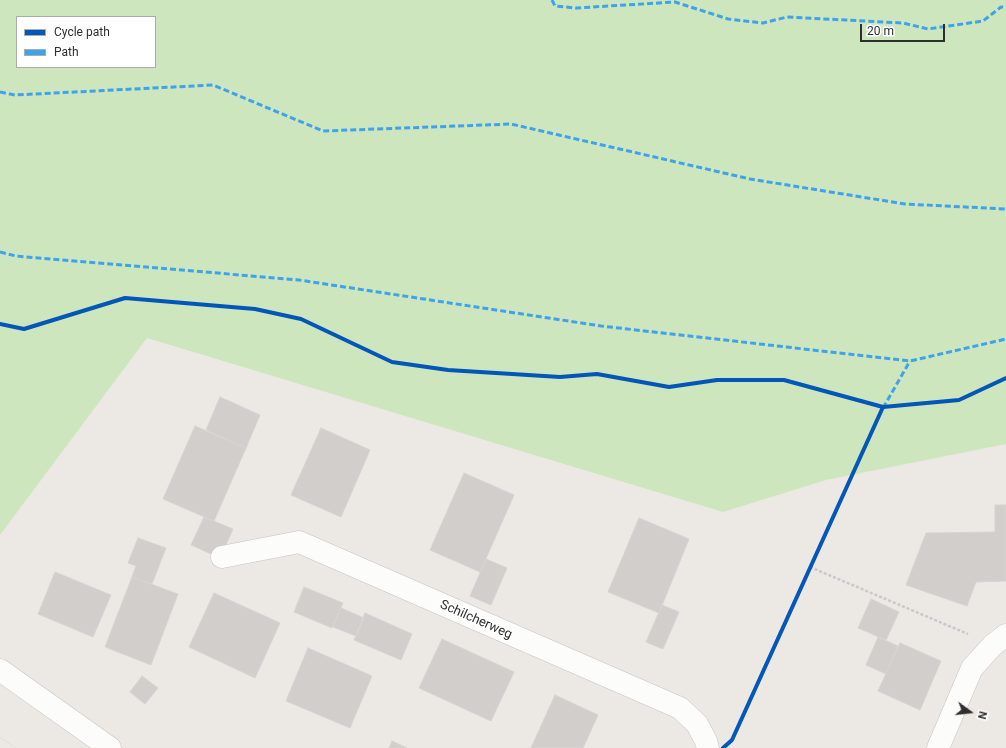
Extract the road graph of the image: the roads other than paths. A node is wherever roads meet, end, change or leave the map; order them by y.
1 (222, 557) dead end
2 (1002, 643) edge
3 (0, 670) edge
4 (110, 748) edge
5 (708, 748) edge
6 (938, 748) edge

1 - 5 street, Schilcherweg
2 - 6 street
3 - 4 street

